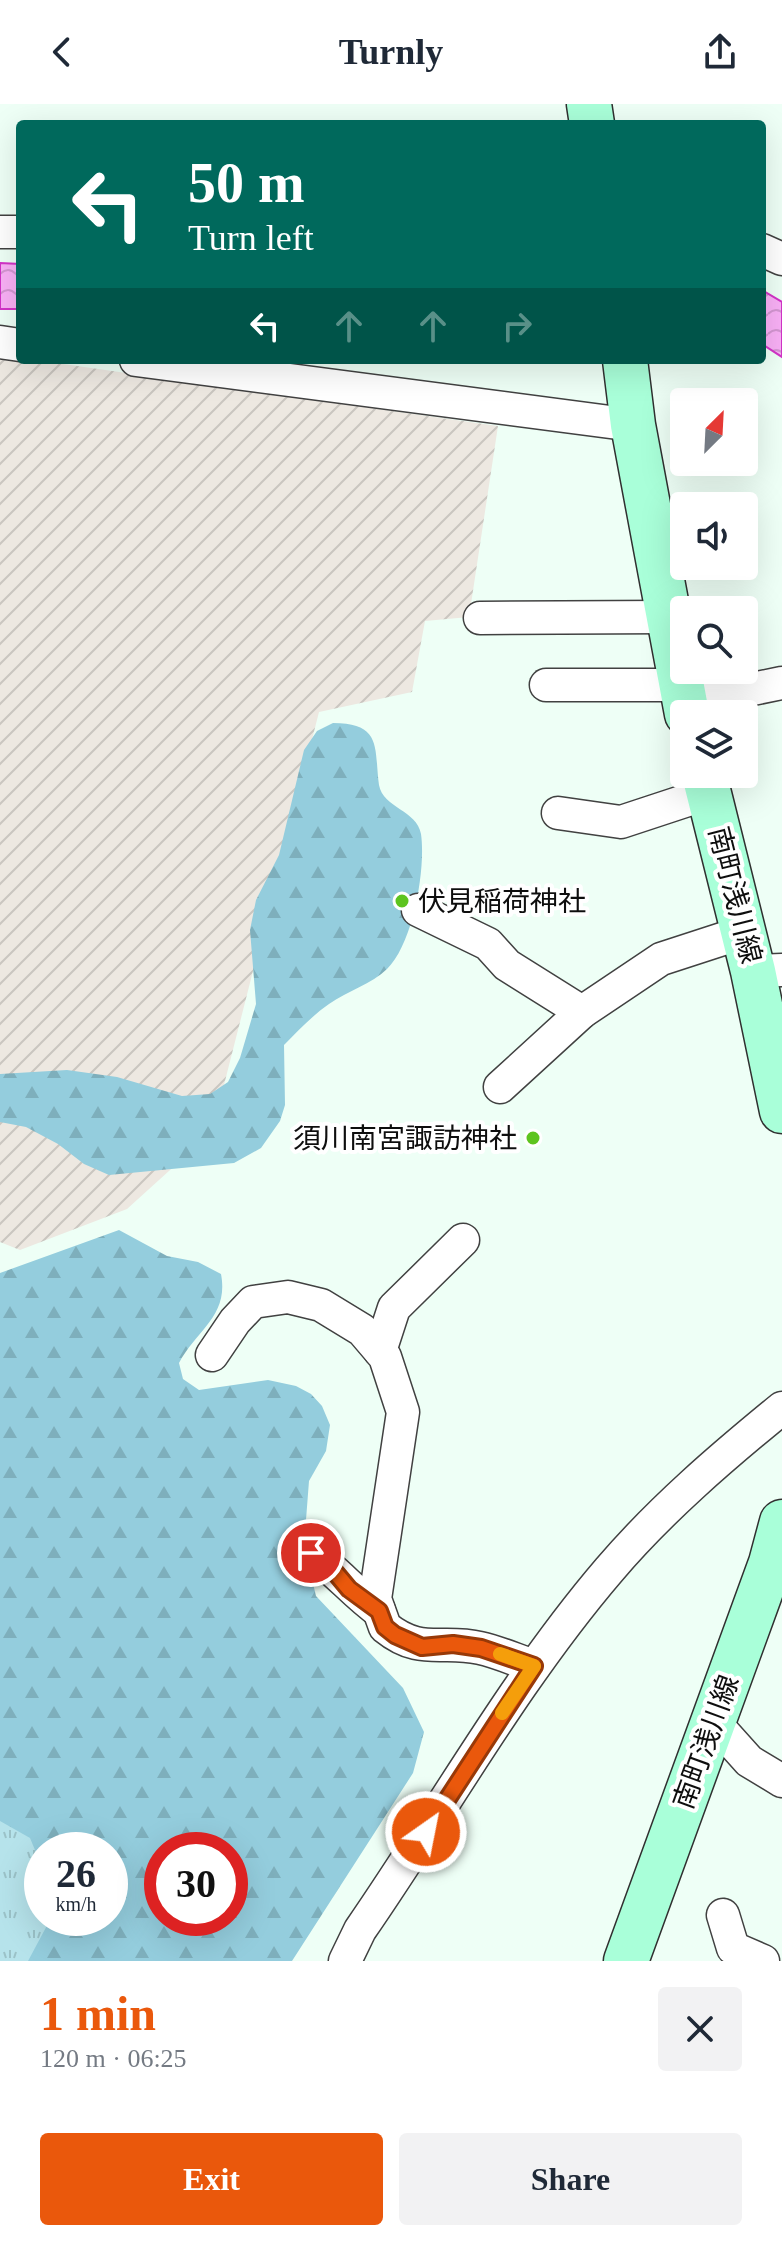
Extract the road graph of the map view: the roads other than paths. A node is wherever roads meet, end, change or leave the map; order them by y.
1 (167, 364) edge
2 (625, 364) edge
3 (633, 425) junction
4 (668, 617) junction
5 (480, 618) dead end
6 (782, 683) edge
7 (546, 685) dead end
8 (674, 700) edge
9 (683, 700) edge
10 (688, 700) edge
11 (697, 788) edge
12 (707, 788) edge
13 (558, 813) dead end
14 (418, 910) dead end
15 (760, 958) edge
16 (582, 1012) junction
17 (500, 1087) dead end
18 (782, 1111) edge
19 (463, 1240) dead end
20 (380, 1351) junction
21 (212, 1355) dead end
22 (782, 1408) edge
23 (782, 1522) edge
24 (311, 1553) dead end
25 (379, 1611) junction
26 (534, 1666) junction
27 (714, 1722) junction
28 (782, 1781) edge
29 (723, 1915) dead end
30 (345, 1961) edge
31 (626, 1961) edge
32 (763, 1961) edge

1 - 3 street
2 - 3 street
3 - 4 street
4 - 5 street
4 - 9 street
6 - 10 street
7 - 8 street
11 - 13 street
12 - 15 street, 南町浅川線
14 - 16 street
15 - 16 street
15 - 18 street, 南町浅川線
16 - 17 street
19 - 20 street
20 - 21 street
20 - 25 street
22 - 26 street
23 - 27 street, 南町浅川線
24 - 25 street
25 - 26 street
26 - 30 street
27 - 28 street
27 - 31 street, 南町浅川線
29 - 32 street

